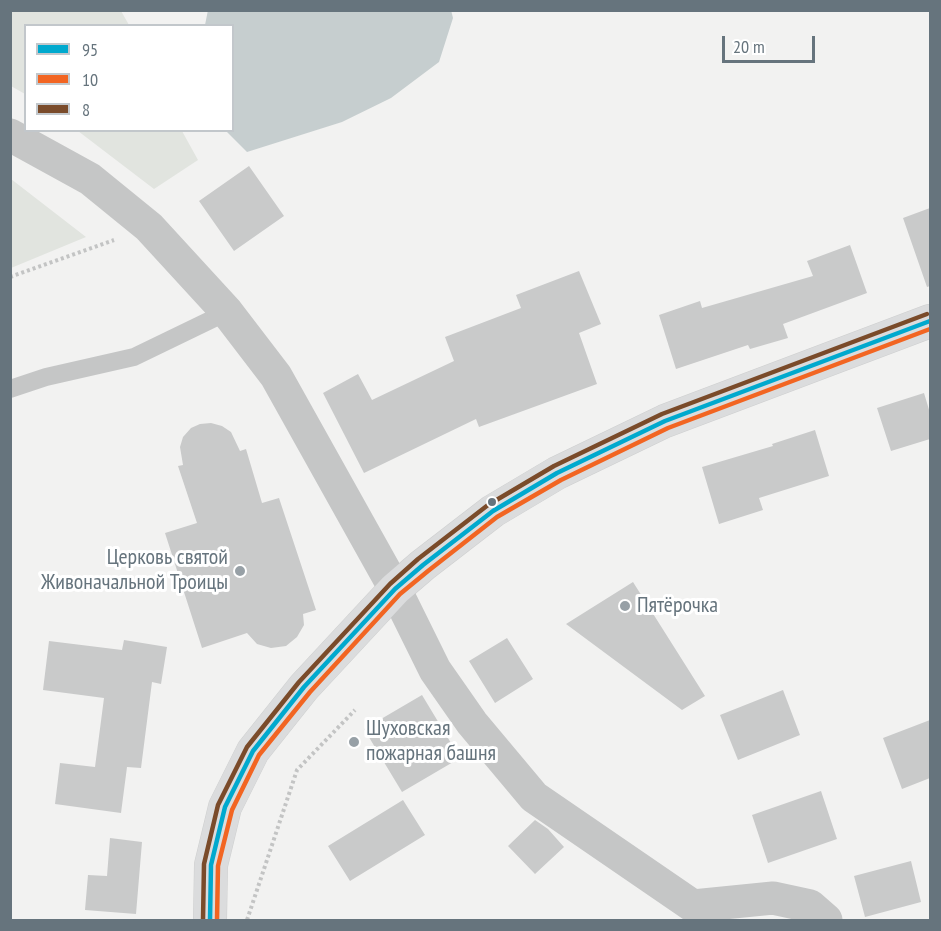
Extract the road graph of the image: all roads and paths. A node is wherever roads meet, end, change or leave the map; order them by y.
1 (10, 135) edge
2 (149, 227) junction
3 (10, 278) edge
4 (226, 312) junction
5 (930, 321) edge
6 (10, 389) edge
7 (395, 589) junction
8 (355, 710) dead end
9 (210, 921) edge
10 (247, 921) edge
11 (826, 921) edge

1 - 2 street
2 - 3 path
2 - 4 street
4 - 6 lane
4 - 7 street
5 - 7 main road
7 - 9 main road
7 - 11 street
8 - 10 path

